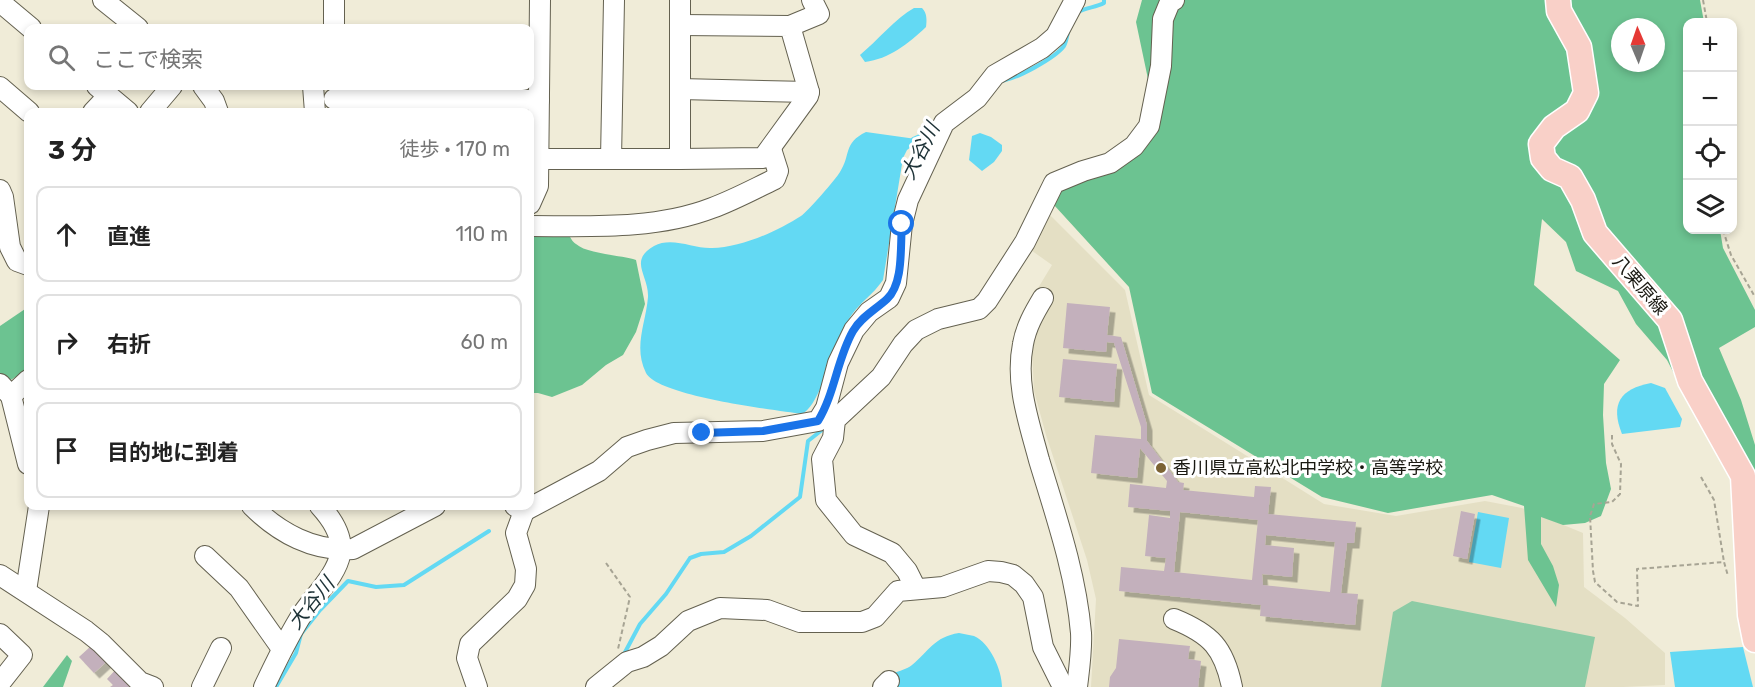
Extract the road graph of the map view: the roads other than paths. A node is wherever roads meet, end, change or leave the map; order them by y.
1 (1, 0) edge
2 (103, 0) edge
3 (334, 0) edge
4 (540, 0) edge
5 (614, 0) edge
6 (680, 0) edge
7 (812, 0) edge
8 (1075, 0) edge
9 (1174, 0) edge
10 (1558, 0) edge
11 (26, 24) edge
12 (133, 24) edge
13 (334, 24) edge
14 (680, 25) junction
15 (790, 26) junction
16 (535, 45) edge
17 (0, 87) edge
18 (680, 89) junction
19 (169, 90) edge
20 (206, 90) edge
21 (313, 90) edge
22 (103, 91) edge
23 (808, 92) junction
24 (334, 99) edge
25 (539, 100) junction
26 (24, 108) edge
27 (95, 108) edge
28 (123, 108) edge
29 (153, 108) edge
30 (217, 108) edge
31 (315, 108) edge
32 (771, 149) junction
33 (534, 159) edge
34 (611, 159) junction
35 (680, 159) junction
36 (0, 190) edge
37 (534, 195) edge
38 (534, 226) edge
39 (24, 264) edge
40 (1043, 298) dead end
41 (24, 382) edge
42 (5, 390) edge
43 (827, 420) junction
44 (24, 451) edge
45 (534, 501) edge
46 (38, 510) edge
47 (256, 510) edge
48 (325, 510) edge
49 (427, 510) edge
50 (519, 510) edge
51 (340, 550) junction
52 (205, 556) dead end
53 (0, 575) edge
54 (916, 589) junction
55 (26, 591) junction
56 (1174, 619) dead end
57 (0, 634) edge
58 (1755, 640) edge
59 (221, 648) dead end
60 (282, 649) junction
61 (614, 678) edge
62 (0, 683) edge
63 (153, 687) edge
64 (202, 687) edge
65 (264, 687) edge
66 (477, 687) edge
67 (596, 687) edge
68 (1065, 687) edge
69 (1077, 687) edge
70 (1232, 687) edge

1 - 11 street
2 - 12 street
3 - 13 street
4 - 16 street
5 - 34 street
6 - 14 street
7 - 15 street
8 - 43 street
9 - 43 street
10 - 58 main road, 八栗原線
14 - 15 street
14 - 18 street
15 - 23 street
16 - 25 street
17 - 26 street
18 - 23 street
18 - 35 street
19 - 29 street
20 - 30 street
21 - 31 street
22 - 27 street
22 - 28 street
23 - 32 street
24 - 25 street
25 - 33 street
32 - 35 street
32 - 38 street
33 - 34 street
33 - 37 street
34 - 35 street
36 - 39 street
40 - 69 street
41 - 42 street
42 - 44 street
43 - 45 street
43 - 54 street
46 - 55 street
47 - 51 street
48 - 51 street
49 - 51 street
50 - 66 street
51 - 60 street
52 - 60 street
53 - 55 street
54 - 61 street
54 - 68 street
55 - 63 street
56 - 70 street
57 - 62 street
59 - 64 street
60 - 65 street
61 - 67 street

